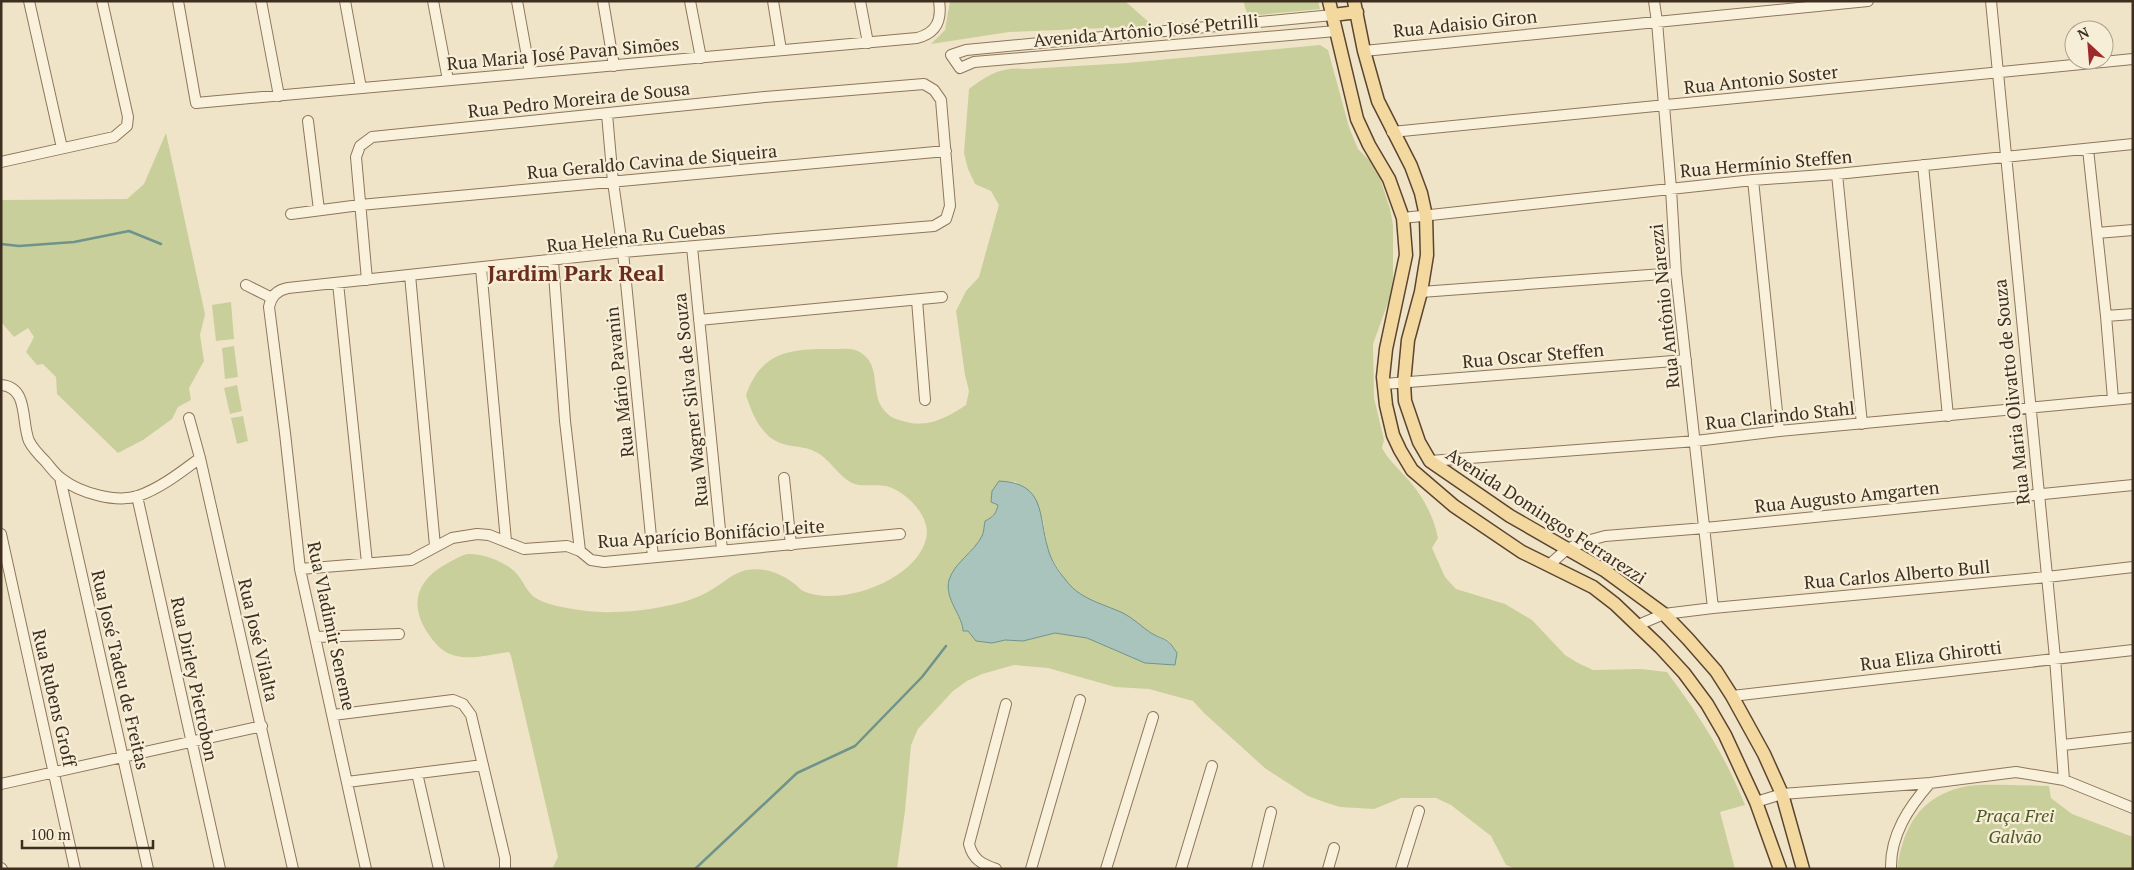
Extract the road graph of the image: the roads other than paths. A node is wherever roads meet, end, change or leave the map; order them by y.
1 (29, 1) edge
2 (102, 1) edge
3 (178, 1) edge
4 (261, 1) edge
5 (345, 1) edge
6 (433, 1) edge
7 (517, 1) edge
8 (603, 1) edge
9 (690, 1) edge
10 (772, 1) edge
11 (860, 1) edge
12 (939, 1) edge
13 (1329, 1) edge
14 (1654, 1) edge
15 (1868, 1) edge
16 (1991, 1) edge
17 (1355, 6) edge
18 (1333, 15) junction
19 (1657, 22) junction
20 (1336, 34) junction
21 (868, 43) junction
22 (781, 50) junction
23 (1364, 51) junction
24 (701, 58) junction
25 (2133, 59) edge
26 (614, 66) junction
27 (1999, 72) junction
28 (530, 73) junction
29 (448, 80) junction
30 (361, 88) junction
31 (279, 96) junction
32 (1663, 106) junction
33 (607, 114) junction
34 (308, 121) dead end
35 (1392, 132) junction
36 (2133, 144) edge
37 (62, 148) junction
38 (2088, 149) junction
39 (946, 151) junction
40 (2004, 156) junction
41 (1, 162) edge
42 (1923, 165) junction
43 (1837, 174) junction
44 (1753, 180) junction
45 (613, 182) junction
46 (1671, 189) junction
47 (360, 205) junction
48 (319, 210) junction
49 (291, 214) dead end
50 (1426, 216) junction
51 (1402, 218) junction
52 (2133, 230) edge
53 (2097, 233) junction
54 (692, 248) junction
55 (623, 252) junction
56 (553, 261) junction
57 (481, 268) junction
58 (1676, 273) junction
59 (410, 275) junction
60 (367, 280) junction
61 (338, 283) junction
62 (246, 285) dead end
63 (1421, 292) junction
64 (942, 297) dead end
65 (272, 298) junction
66 (917, 300) junction
67 (2133, 314) edge
68 (2106, 316) junction
69 (700, 320) junction
70 (1686, 360) junction
71 (1404, 383) junction
72 (1384, 384) junction
73 (1, 386) edge
74 (2133, 398) edge
75 (2113, 399) junction
76 (924, 400) dead end
77 (2031, 408) junction
78 (1948, 416) junction
79 (188, 418) dead end
80 (1862, 424) junction
81 (1779, 431) junction
82 (1696, 441) junction
83 (200, 458) junction
84 (1430, 461) junction
85 (60, 478) junction
86 (784, 478) dead end
87 (2133, 485) edge
88 (2038, 493) junction
89 (137, 496) junction
90 (1705, 528) junction
91 (1, 534) edge
92 (900, 534) dead end
93 (506, 541) junction
94 (791, 544) junction
95 (435, 546) junction
96 (1567, 549) junction
97 (722, 550) junction
98 (580, 551) junction
99 (653, 557) junction
100 (367, 563) junction
101 (1549, 565) junction
102 (2133, 567) edge
103 (300, 569) junction
104 (2047, 577) junction
105 (1713, 608) junction
106 (1664, 614) junction
107 (1638, 625) junction
108 (399, 634) dead end
109 (315, 637) junction
110 (2133, 650) edge
111 (2055, 658) junction
112 (1732, 696) junction
113 (1080, 700) dead end
114 (1006, 704) dead end
115 (333, 714) junction
116 (1153, 717) dead end
117 (262, 726) junction
118 (2133, 736) edge
119 (191, 742) junction
120 (2063, 745) junction
121 (123, 755) junction
122 (483, 765) junction
123 (1212, 766) dead end
124 (54, 772) junction
125 (417, 773) junction
126 (2064, 780) junction
127 (348, 782) junction
128 (1930, 783) junction
129 (1, 784) edge
130 (1782, 794) junction
131 (1756, 802) junction
132 (2133, 808) edge
133 (1419, 811) dead end
134 (1271, 812) dead end
135 (1334, 848) dead end
136 (75, 869) edge
137 (148, 869) edge
138 (220, 869) edge
139 (293, 869) edge
140 (366, 869) edge
141 (439, 869) edge
142 (505, 869) edge
143 (996, 869) edge
144 (1031, 869) edge
145 (1106, 869) edge
146 (1181, 869) edge
147 (1257, 869) edge
148 (1328, 869) edge
149 (1401, 869) edge
150 (1780, 869) edge
151 (1803, 869) edge
152 (1891, 869) edge

1 - 37 street
2 - 37 street
3 - 31 street, Rua Maria José Pavan Simões
4 - 31 street
5 - 30 street
6 - 29 street
7 - 28 street
8 - 26 street
9 - 24 street
10 - 22 street
11 - 21 street
12 - 21 street, Rua Maria José Pavan Simões
13 - 18 main road, Avenida Domingos Ferrarezzi
14 - 19 street, Rua Antônio Narezzi
15 - 19 street, Rua Adaisio Giron
16 - 27 street, Rua Maria Olivatto de Souza
17 - 18 main road
17 - 23 main road, Avenida Domingos Ferrarezzi
18 - 20 main road, Avenida Domingos Ferrarezzi
18 - 20 street, Avenida Artônio José Petrilli
19 - 23 street, Rua Adaisio Giron
19 - 32 street, Rua Antônio Narezzi
20 - 23 main road
20 - 51 main road, Avenida Domingos Ferrarezzi
21 - 22 street, Rua Maria José Pavan Simões
22 - 24 street, Rua Maria José Pavan Simões
23 - 35 main road, Avenida Domingos Ferrarezzi
24 - 26 street, Rua Maria José Pavan Simões
25 - 27 street, Rua Antonio Soster
26 - 28 street, Rua Maria José Pavan Simões
27 - 32 street, Rua Antonio Soster
27 - 40 street, Rua Maria Olivatto de Souza
28 - 29 street, Rua Maria José Pavan Simões
29 - 30 street, Rua Maria José Pavan Simões
30 - 31 street, Rua Maria José Pavan Simões
32 - 35 street, Rua Antonio Soster
32 - 46 street, Rua Antônio Narezzi
33 - 39 street, Rua Pedro Moreira de Sousa
33 - 45 street, Rua Mário Pavanin
33 - 47 street, Rua Pedro Moreira de Sousa
34 - 48 street
35 - 50 main road, Avenida Domingos Ferrarezzi
36 - 38 street, Rua Hermínio Steffen
37 - 41 street
38 - 40 street, Rua Hermínio Steffen
38 - 53 street
39 - 45 street, Rua Geraldo Cavina de Siqueira
39 - 54 street, Rua Helena Ru Cuebas
40 - 42 street, Rua Hermínio Steffen
40 - 77 street, Rua Maria Olivatto de Souza
42 - 43 street, Rua Hermínio Steffen
42 - 78 street
43 - 44 street, Rua Hermínio Steffen
43 - 80 street
44 - 46 street, Rua Hermínio Steffen
44 - 81 street
45 - 47 street, Rua Geraldo Cavina de Siqueira
45 - 55 street, Rua Mário Pavanin
46 - 50 street, Rua Hermínio Steffen
46 - 58 street, Rua Antônio Narezzi
47 - 48 street, Rua Geraldo Cavina de Siqueira
47 - 60 street, Rua Pedro Moreira de Sousa
48 - 49 street, Rua Geraldo Cavina de Siqueira
50 - 51 street, Rua Hermínio Steffen
50 - 63 main road, Avenida Domingos Ferrarezzi
51 - 72 main road, Avenida Domingos Ferrarezzi
52 - 53 street
53 - 68 street
54 - 55 street, Rua Helena Ru Cuebas
54 - 69 street, Rua Wagner Silva de Souza
55 - 56 street, Rua Helena Ru Cuebas
55 - 99 street, Rua Mário Pavanin
56 - 57 street, Rua Helena Ru Cuebas
56 - 98 street
57 - 59 street, Rua Helena Ru Cuebas
57 - 93 street
58 - 63 street
58 - 70 street, Rua Antônio Narezzi
59 - 60 street, Rua Helena Ru Cuebas
59 - 95 street
60 - 61 street, Rua Helena Ru Cuebas
61 - 65 street, Rua Helena Ru Cuebas
61 - 100 street
62 - 65 street
63 - 71 main road, Avenida Domingos Ferrarezzi
64 - 66 street
65 - 103 street, Rua Vladimir Seneme
66 - 69 street
66 - 76 street
67 - 68 street
68 - 75 street
69 - 97 street, Rua Wagner Silva de Souza
70 - 71 street, Rua Oscar Steffen
70 - 82 street, Rua Antônio Narezzi
71 - 72 street, Rua Oscar Steffen
71 - 84 main road, Avenida Domingos Ferrarezzi
72 - 101 main road, Avenida Domingos Ferrarezzi
73 - 85 street
74 - 75 street, Rua Clarindo Stahl
75 - 77 street, Rua Clarindo Stahl
77 - 78 street, Rua Clarindo Stahl
77 - 88 street, Rua Maria Olivatto de Souza
78 - 80 street, Rua Clarindo Stahl
79 - 83 street, Rua José Vilalta
80 - 81 street, Rua Clarindo Stahl
81 - 82 street, Rua Clarindo Stahl
82 - 84 street, Rua Clarindo Stahl
82 - 90 street, Rua Antônio Narezzi
83 - 89 street
83 - 117 street, Rua José Vilalta
84 - 96 main road, Avenida Domingos Ferrarezzi
85 - 89 street
85 - 121 street, Rua José Tadeu de Freitas
86 - 94 street
87 - 88 street, Rua Augusto Amgarten
88 - 90 street, Rua Augusto Amgarten
88 - 104 street, Rua Maria Olivatto de Souza
89 - 119 street, Rua Dirley Pietrobon
90 - 96 street, Rua Augusto Amgarten
90 - 105 street, Rua Antônio Narezzi
91 - 124 street, Rua Rubens Groff
92 - 94 street, Rua Aparício Bonifácio Leite
93 - 95 street, Rua Aparício Bonifácio Leite
93 - 98 street, Rua Aparício Bonifácio Leite
94 - 97 street, Rua Aparício Bonifácio Leite
95 - 100 street, Rua Aparício Bonifácio Leite
96 - 101 street
96 - 106 main road, Avenida Domingos Ferrarezzi
97 - 99 street, Rua Aparício Bonifácio Leite
98 - 99 street, Rua Aparício Bonifácio Leite
100 - 103 street, Rua Aparício Bonifácio Leite
101 - 107 main road, Avenida Domingos Ferrarezzi
102 - 104 street, Rua Carlos Alberto Bull
103 - 109 street, Rua Vladimir Seneme
104 - 105 street, Rua Carlos Alberto Bull
104 - 111 street, Rua Maria Olivatto de Souza
105 - 106 street, Rua Carlos Alberto Bull
106 - 107 street, Rua Carlos Alberto Bull
106 - 112 main road, Avenida Domingos Ferrarezzi
107 - 131 main road, Avenida Domingos Ferrarezzi
108 - 109 street
109 - 115 street, Rua Vladimir Seneme
110 - 111 street, Rua Eliza Ghirotti
111 - 112 street, Rua Eliza Ghirotti
111 - 120 street, Rua Maria Olivatto de Souza
112 - 130 main road, Avenida Domingos Ferrarezzi
113 - 144 street
114 - 143 street
115 - 122 street
115 - 127 street, Rua Vladimir Seneme
116 - 145 street
117 - 119 street
117 - 139 street, Rua José Vilalta
118 - 120 street
119 - 121 street
119 - 138 street, Rua Dirley Pietrobon
120 - 126 street, Rua Maria Olivatto de Souza
121 - 124 street
121 - 137 street, Rua José Tadeu de Freitas
122 - 125 street
122 - 142 street
123 - 146 street
124 - 129 street
124 - 136 street, Rua Rubens Groff
125 - 127 street
125 - 141 street
126 - 128 street
126 - 132 street
127 - 140 street, Rua Vladimir Seneme
128 - 130 street
128 - 152 street
130 - 131 street
130 - 151 main road, Avenida Domingos Ferrarezzi
131 - 150 main road, Avenida Domingos Ferrarezzi
133 - 149 street
134 - 147 street
135 - 148 street

